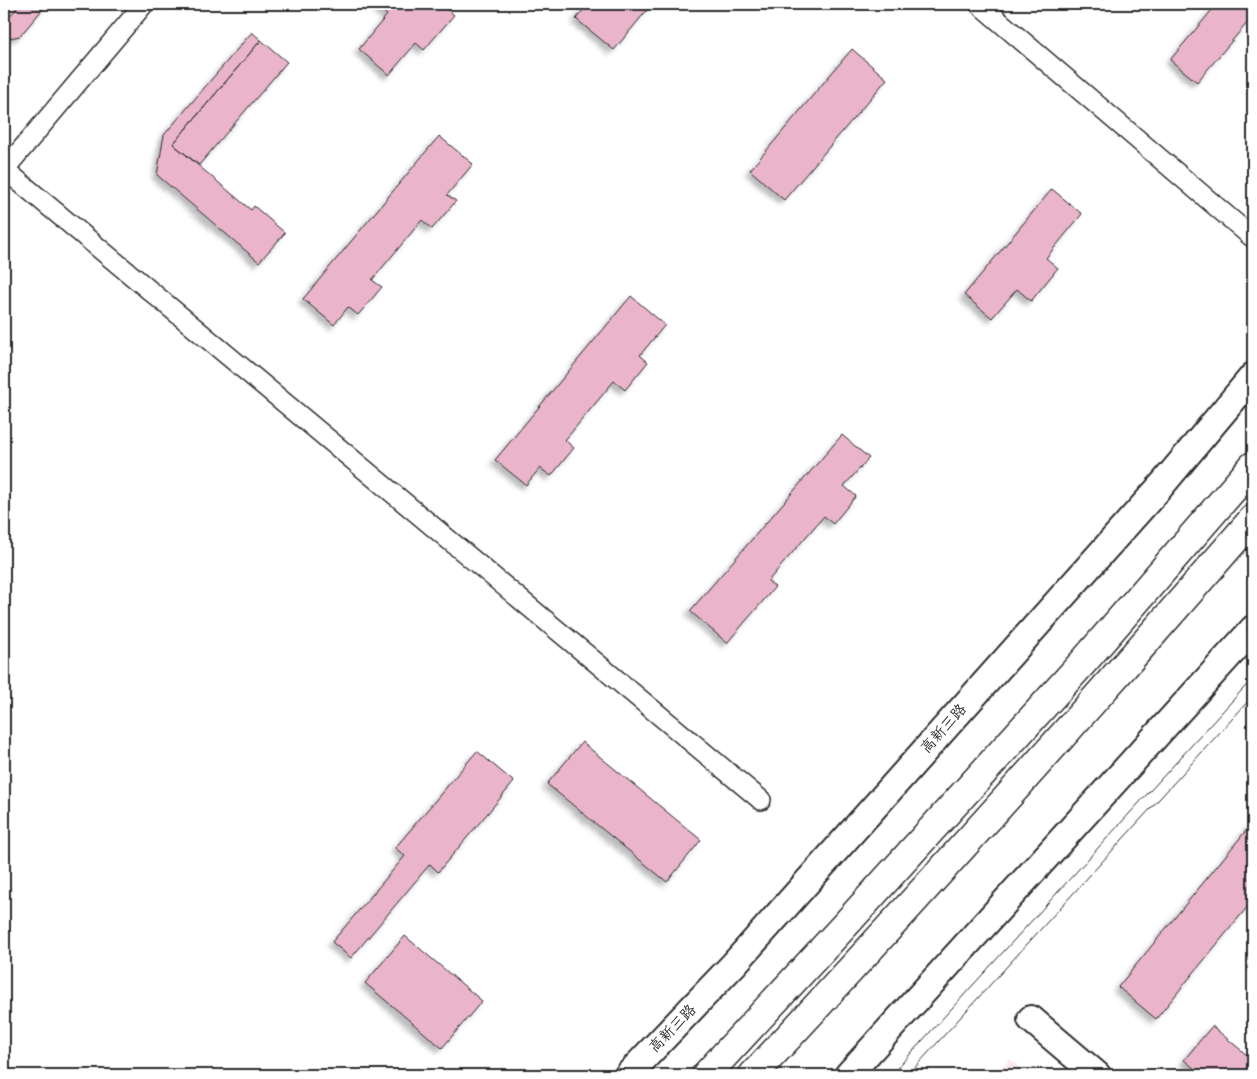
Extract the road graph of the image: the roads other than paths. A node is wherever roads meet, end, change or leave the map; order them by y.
1 (144, 4) edge
2 (979, 4) edge
3 (4, 169) edge
4 (1253, 238) edge
5 (1253, 376) edge
6 (1253, 466) edge
7 (1253, 519) edge
8 (1253, 630) edge
9 (761, 800) dead end
10 (1031, 1019) dead end
11 (628, 1075) edge
12 (706, 1075) edge
13 (753, 1075) edge
14 (848, 1075) edge
15 (1097, 1075) edge

1 - 3 street
2 - 4 street
3 - 9 street
5 - 11 main road, 高新三路
6 - 12 highway
7 - 13 highway
8 - 14 main road
10 - 15 main road

